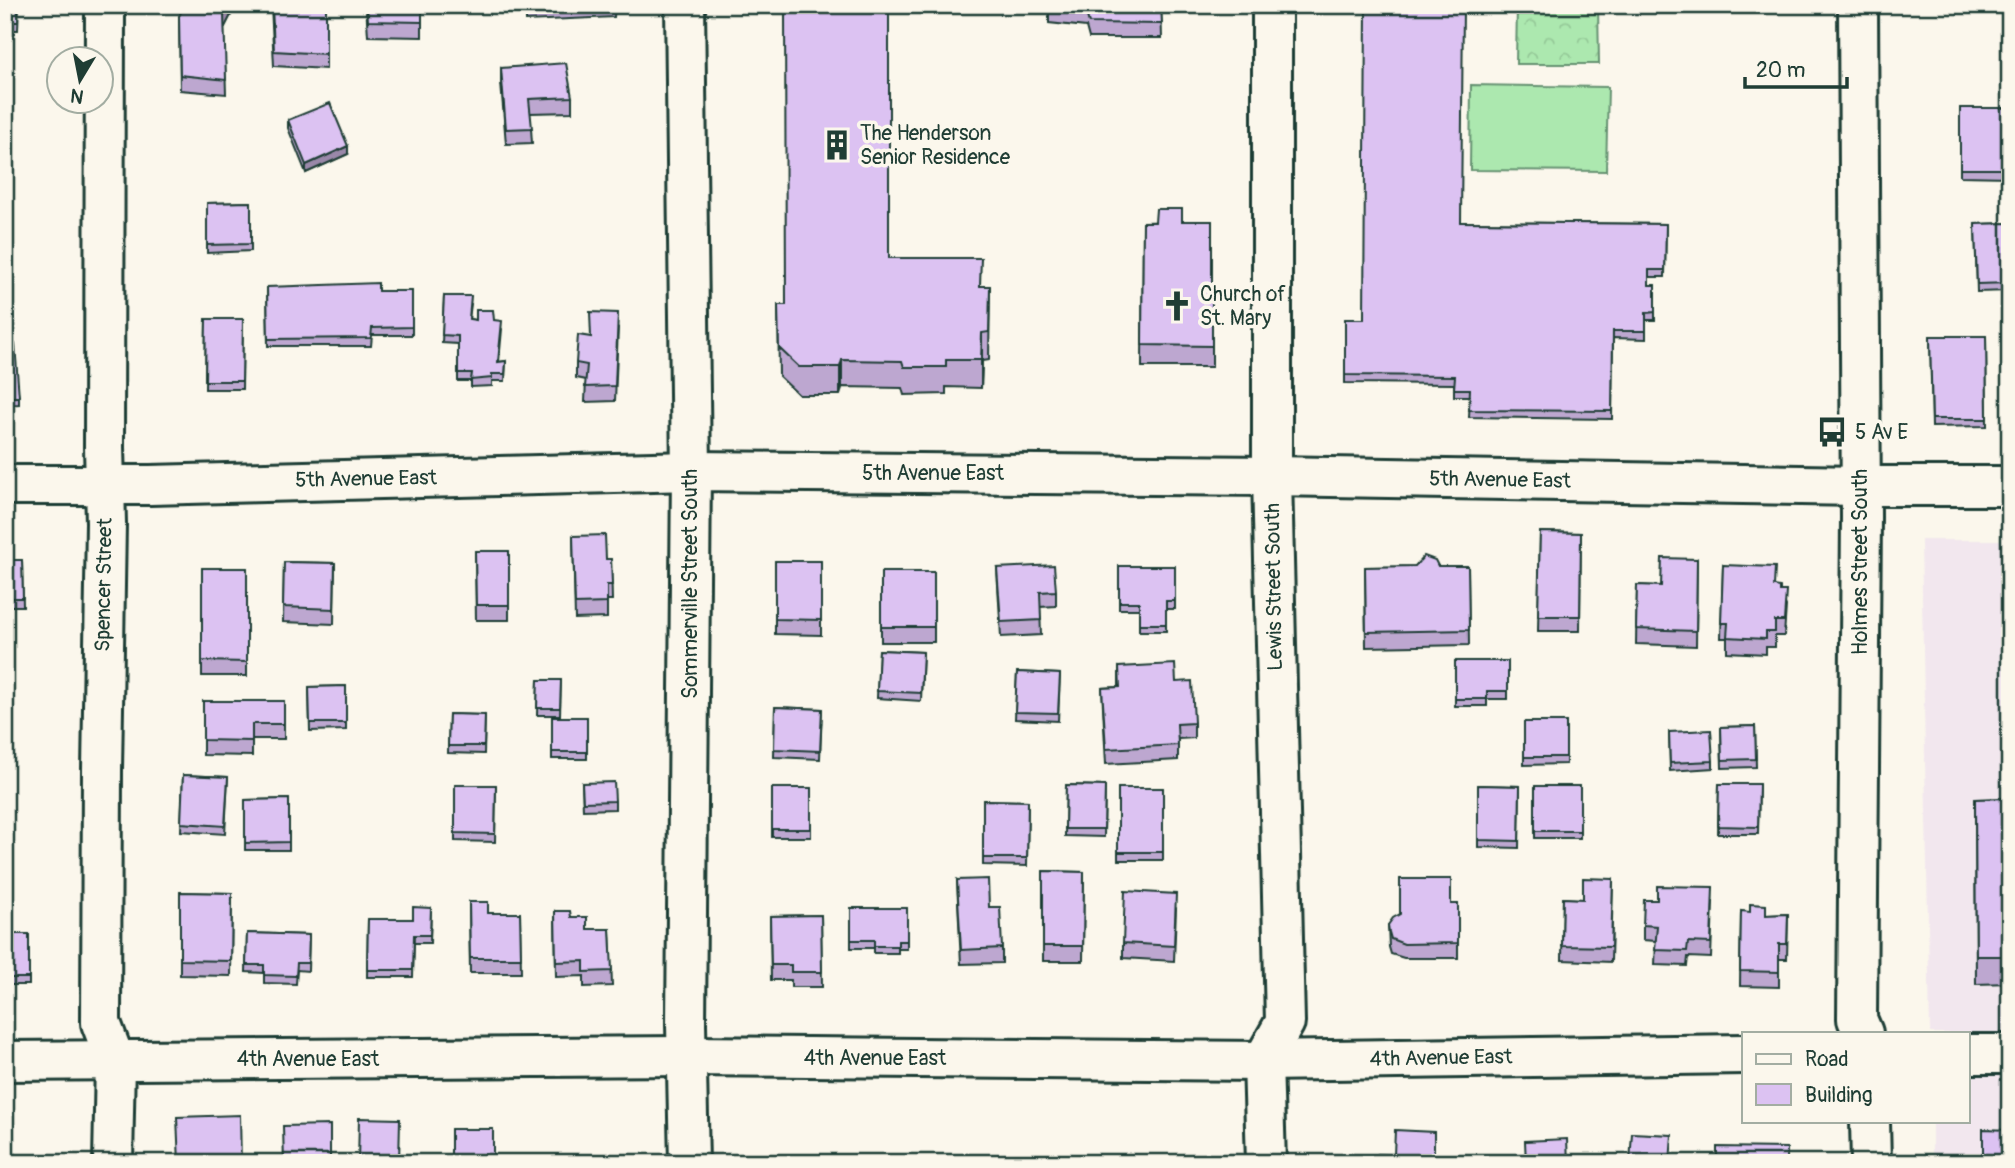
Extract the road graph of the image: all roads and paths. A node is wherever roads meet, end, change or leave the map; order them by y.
1 (105, 5) edge
2 (685, 5) edge
3 (1272, 5) edge
4 (1858, 5) edge
5 (691, 471) junction
6 (1272, 476) junction
7 (5, 485) edge
8 (104, 485) junction
9 (1861, 486) junction
10 (2010, 486) edge
11 (1863, 1032) edge
12 (1742, 1054) edge
13 (1969, 1054) edge
14 (2010, 1055) edge
15 (686, 1056) junction
16 (115, 1060) junction
17 (5, 1061) edge
18 (1263, 1061) junction
19 (1870, 1122) edge
20 (113, 1163) edge
21 (689, 1163) edge
22 (1266, 1163) edge
23 (1871, 1163) edge

1 - 8 street, Spencer Street
2 - 5 street, Sommerville Street South
3 - 6 street, Lewis Street South
4 - 9 street, Holmes Street South
5 - 6 street, 5th Avenue East
5 - 8 street, 5th Avenue East
5 - 15 street, Sommerville Street South
6 - 9 street, 5th Avenue East
6 - 18 street, Lewis Street South
7 - 8 street, 5th Avenue East
8 - 16 street, Spencer Street
9 - 10 street, 5th Avenue East
9 - 11 street, Holmes Street South
12 - 18 street, 4th Avenue East
13 - 14 street
15 - 16 street, 4th Avenue East
15 - 18 street, 4th Avenue East
15 - 21 street, Sommerville Street South
16 - 17 street, 4th Avenue East
16 - 20 street, Spencer Street
18 - 22 street
19 - 23 street

